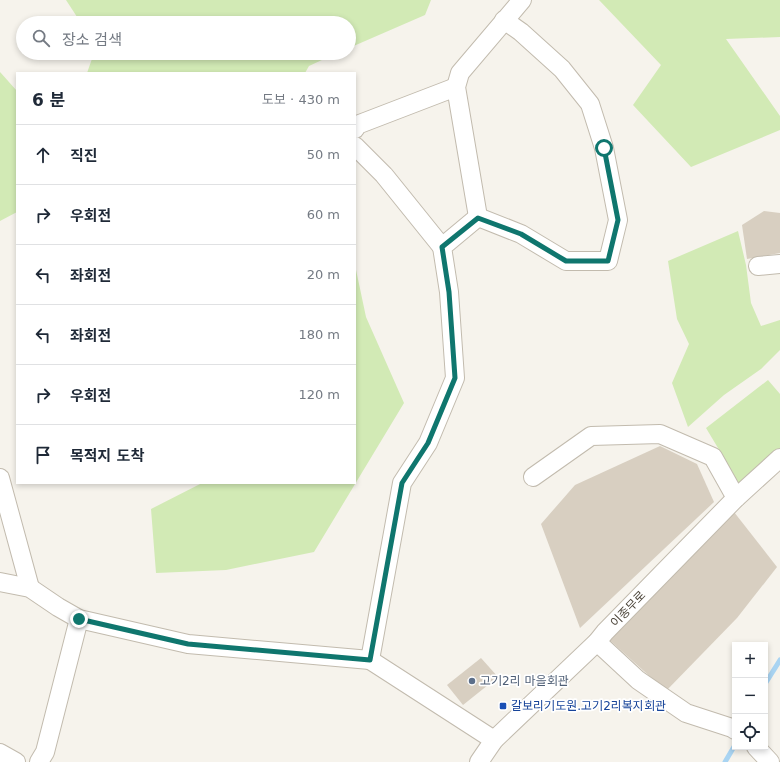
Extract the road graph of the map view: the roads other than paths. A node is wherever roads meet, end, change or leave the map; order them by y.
1 (522, 0) edge
2 (504, 20) junction
3 (456, 87) junction
4 (356, 127) edge
5 (356, 147) edge
6 (478, 218) junction
7 (442, 247) junction
8 (780, 264) edge
9 (758, 266) dead end
10 (780, 458) edge
11 (533, 477) dead end
12 (0, 478) edge
13 (736, 498) junction
14 (0, 582) edge
15 (30, 588) junction
16 (79, 619) junction
17 (597, 642) junction
18 (370, 660) junction
19 (732, 729) edge
20 (494, 740) junction
21 (759, 750) edge
22 (0, 753) edge
23 (16, 762) edge
24 (39, 762) edge
25 (479, 762) edge
26 (770, 762) edge

1 - 2 street
2 - 3 street
2 - 6 street
3 - 4 street
3 - 6 street
5 - 7 street
6 - 7 street
7 - 18 street
8 - 9 street
10 - 13 street, 이종무로
11 - 13 street
12 - 15 street
13 - 17 street, 이종무로
14 - 15 street
15 - 16 street
16 - 18 street
16 - 24 street
17 - 19 street
17 - 20 street, 이종무로
18 - 20 street
20 - 25 street, 이종무로
21 - 26 street
22 - 23 street

